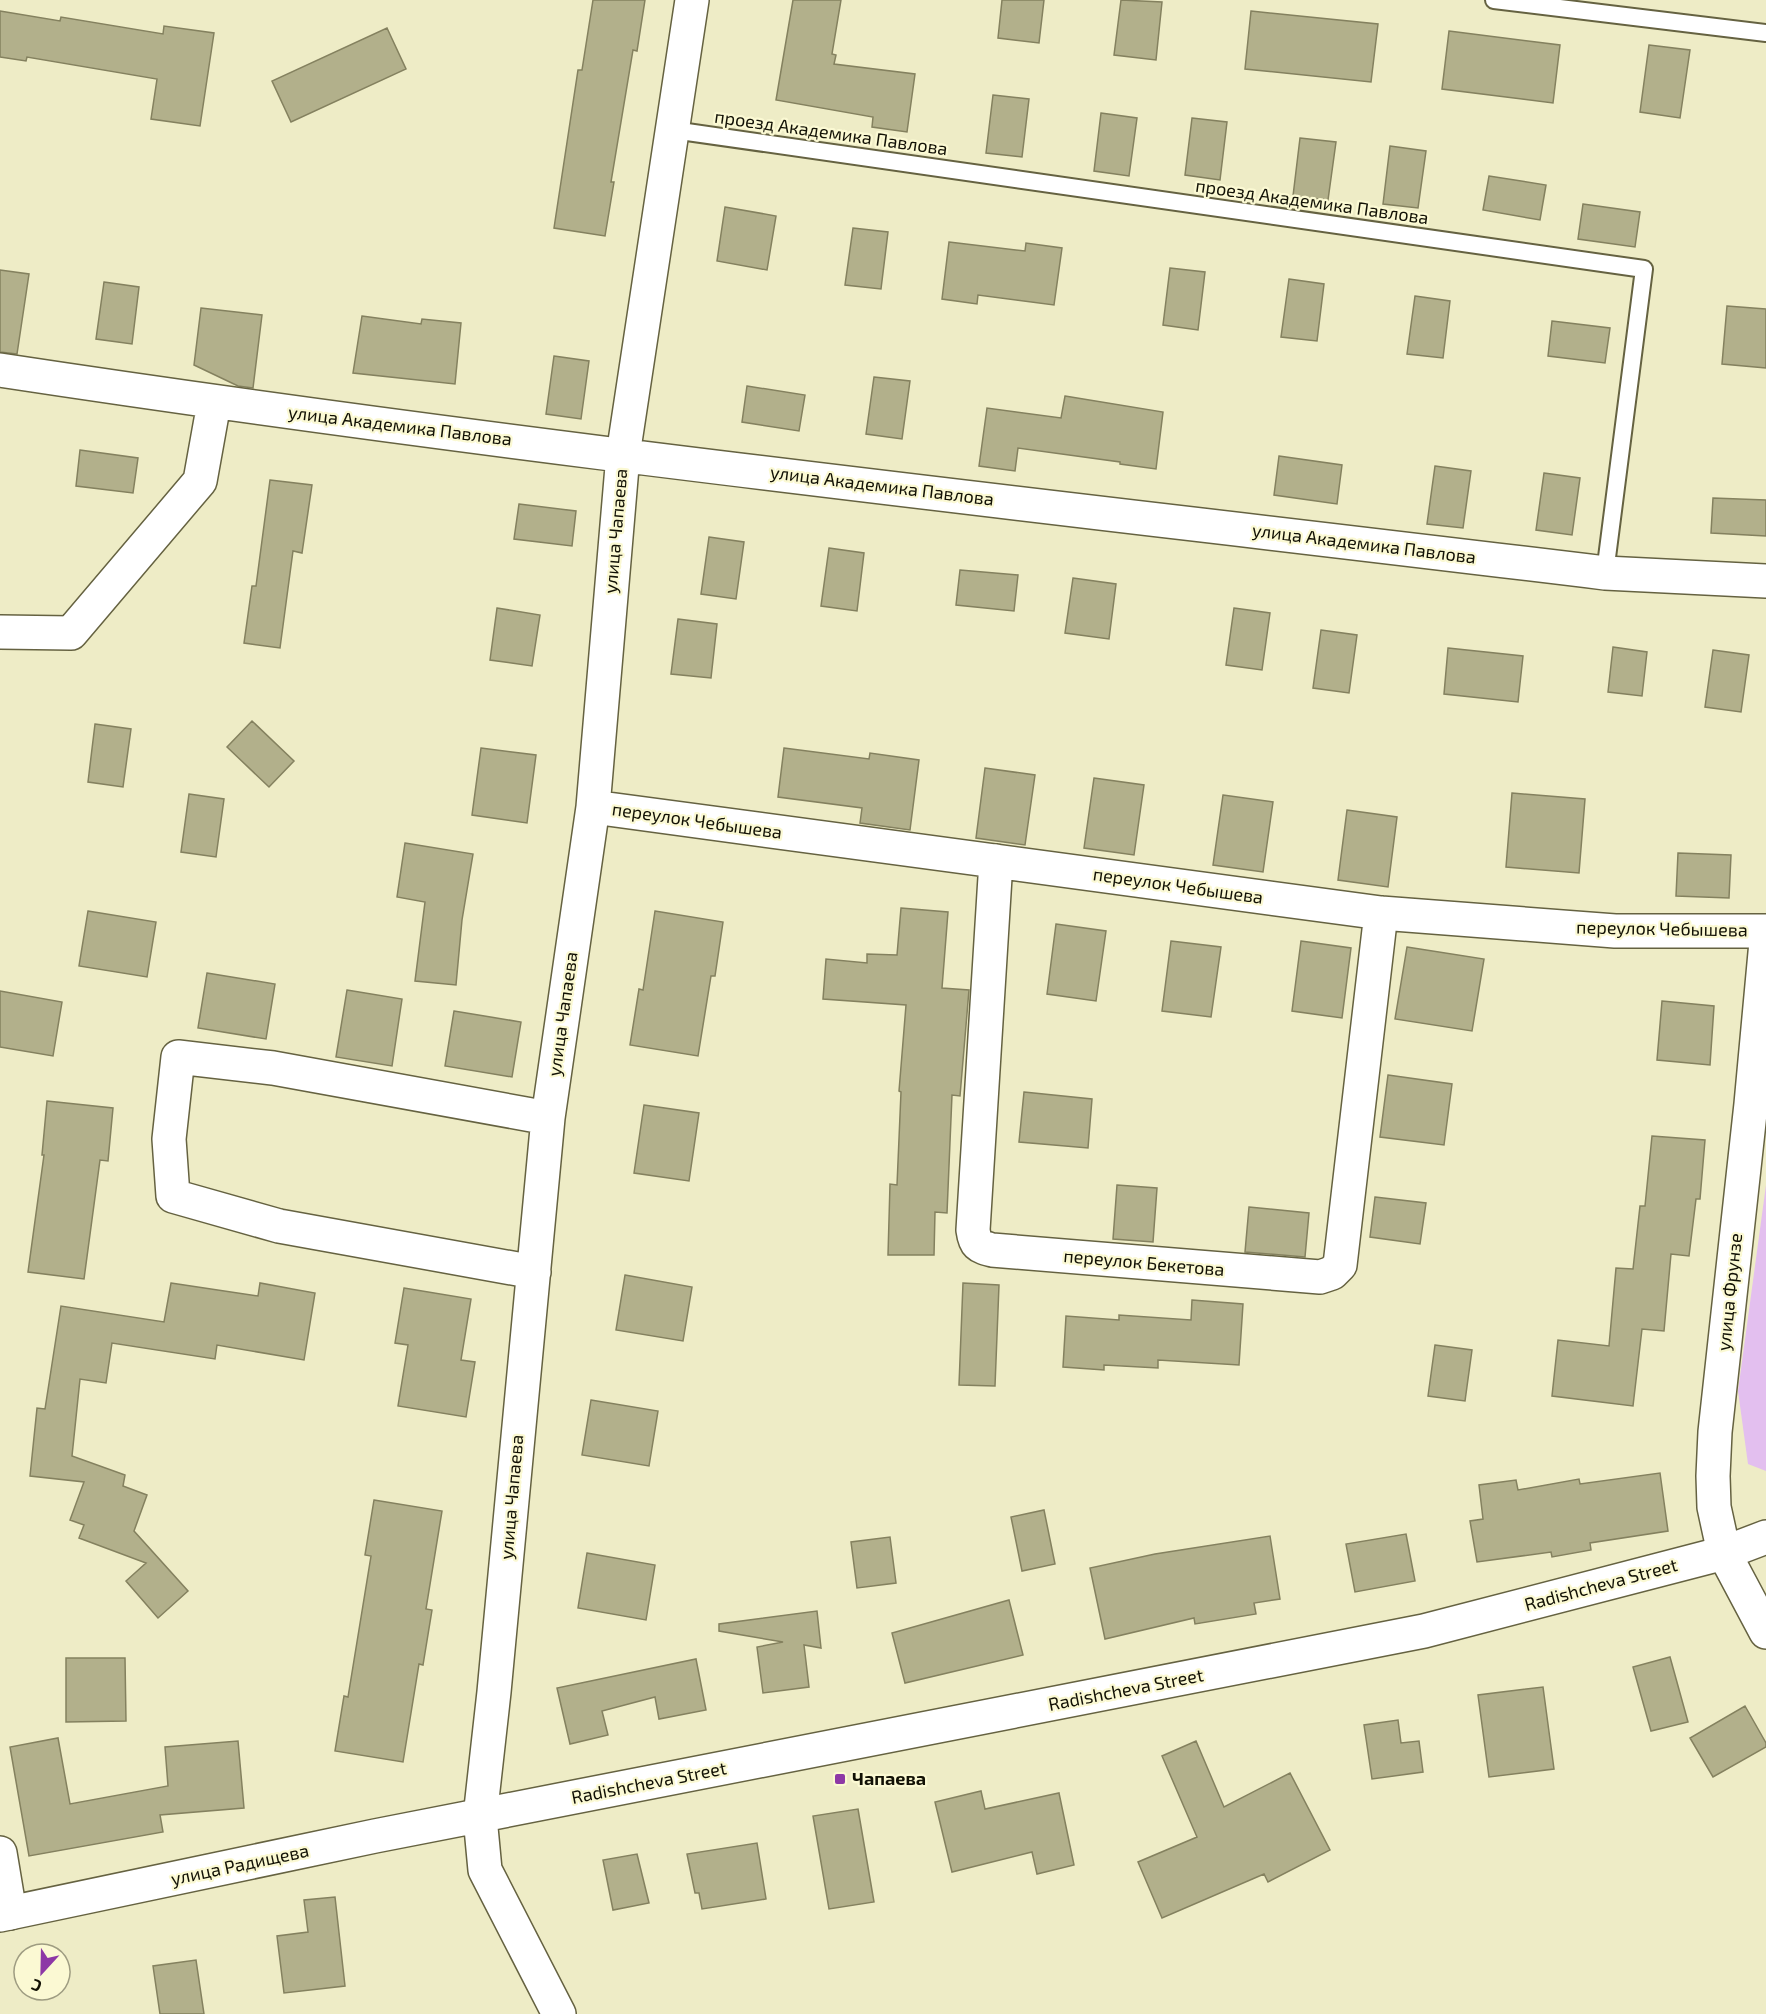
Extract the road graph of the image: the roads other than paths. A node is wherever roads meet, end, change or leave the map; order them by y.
1 (692, 0) edge
2 (1494, 0) edge
3 (1766, 33) edge
4 (673, 130) junction
5 (0, 370) edge
6 (214, 403) junction
7 (622, 455) junction
8 (1605, 573) junction
9 (1766, 581) edge
10 (0, 632) edge
11 (593, 807) junction
12 (996, 861) junction
13 (1381, 914) junction
14 (1766, 930) edge
15 (1766, 942) edge
16 (548, 1118) junction
17 (534, 1272) junction
18 (1766, 1537) edge
19 (1724, 1554) junction
20 (1766, 1632) edge
21 (480, 1817) junction
22 (0, 1853) edge
23 (5, 1914) edge
24 (559, 2014) edge

1 - 4 street, улица Чапаева
2 - 3 lane
4 - 7 street, улица Чапаева
4 - 8 lane, проезд Академика Павлова
5 - 6 street, улица Академика Павлова
6 - 7 street, улица Академика Павлова
6 - 10 street
7 - 8 street, улица Академика Павлова
7 - 11 street, улица Чапаева
8 - 9 street, улица Академика Павлова
11 - 12 street, переулок Чебышева
11 - 16 street, улица Чапаева
12 - 13 street, переулок Чебышева
12 - 13 street, переулок Бекетова
13 - 14 street, переулок Чебышева
15 - 19 street, улица Фрунзе
16 - 17 street, улица Чапаева
16 - 17 street
17 - 21 street, улица Чапаева
18 - 19 street, Radishcheva Street
19 - 20 street, улица Фрунзе
19 - 21 street, Radishcheva Street
21 - 23 street, улица Радищева
21 - 24 street, улица Чапаева
22 - 23 street

